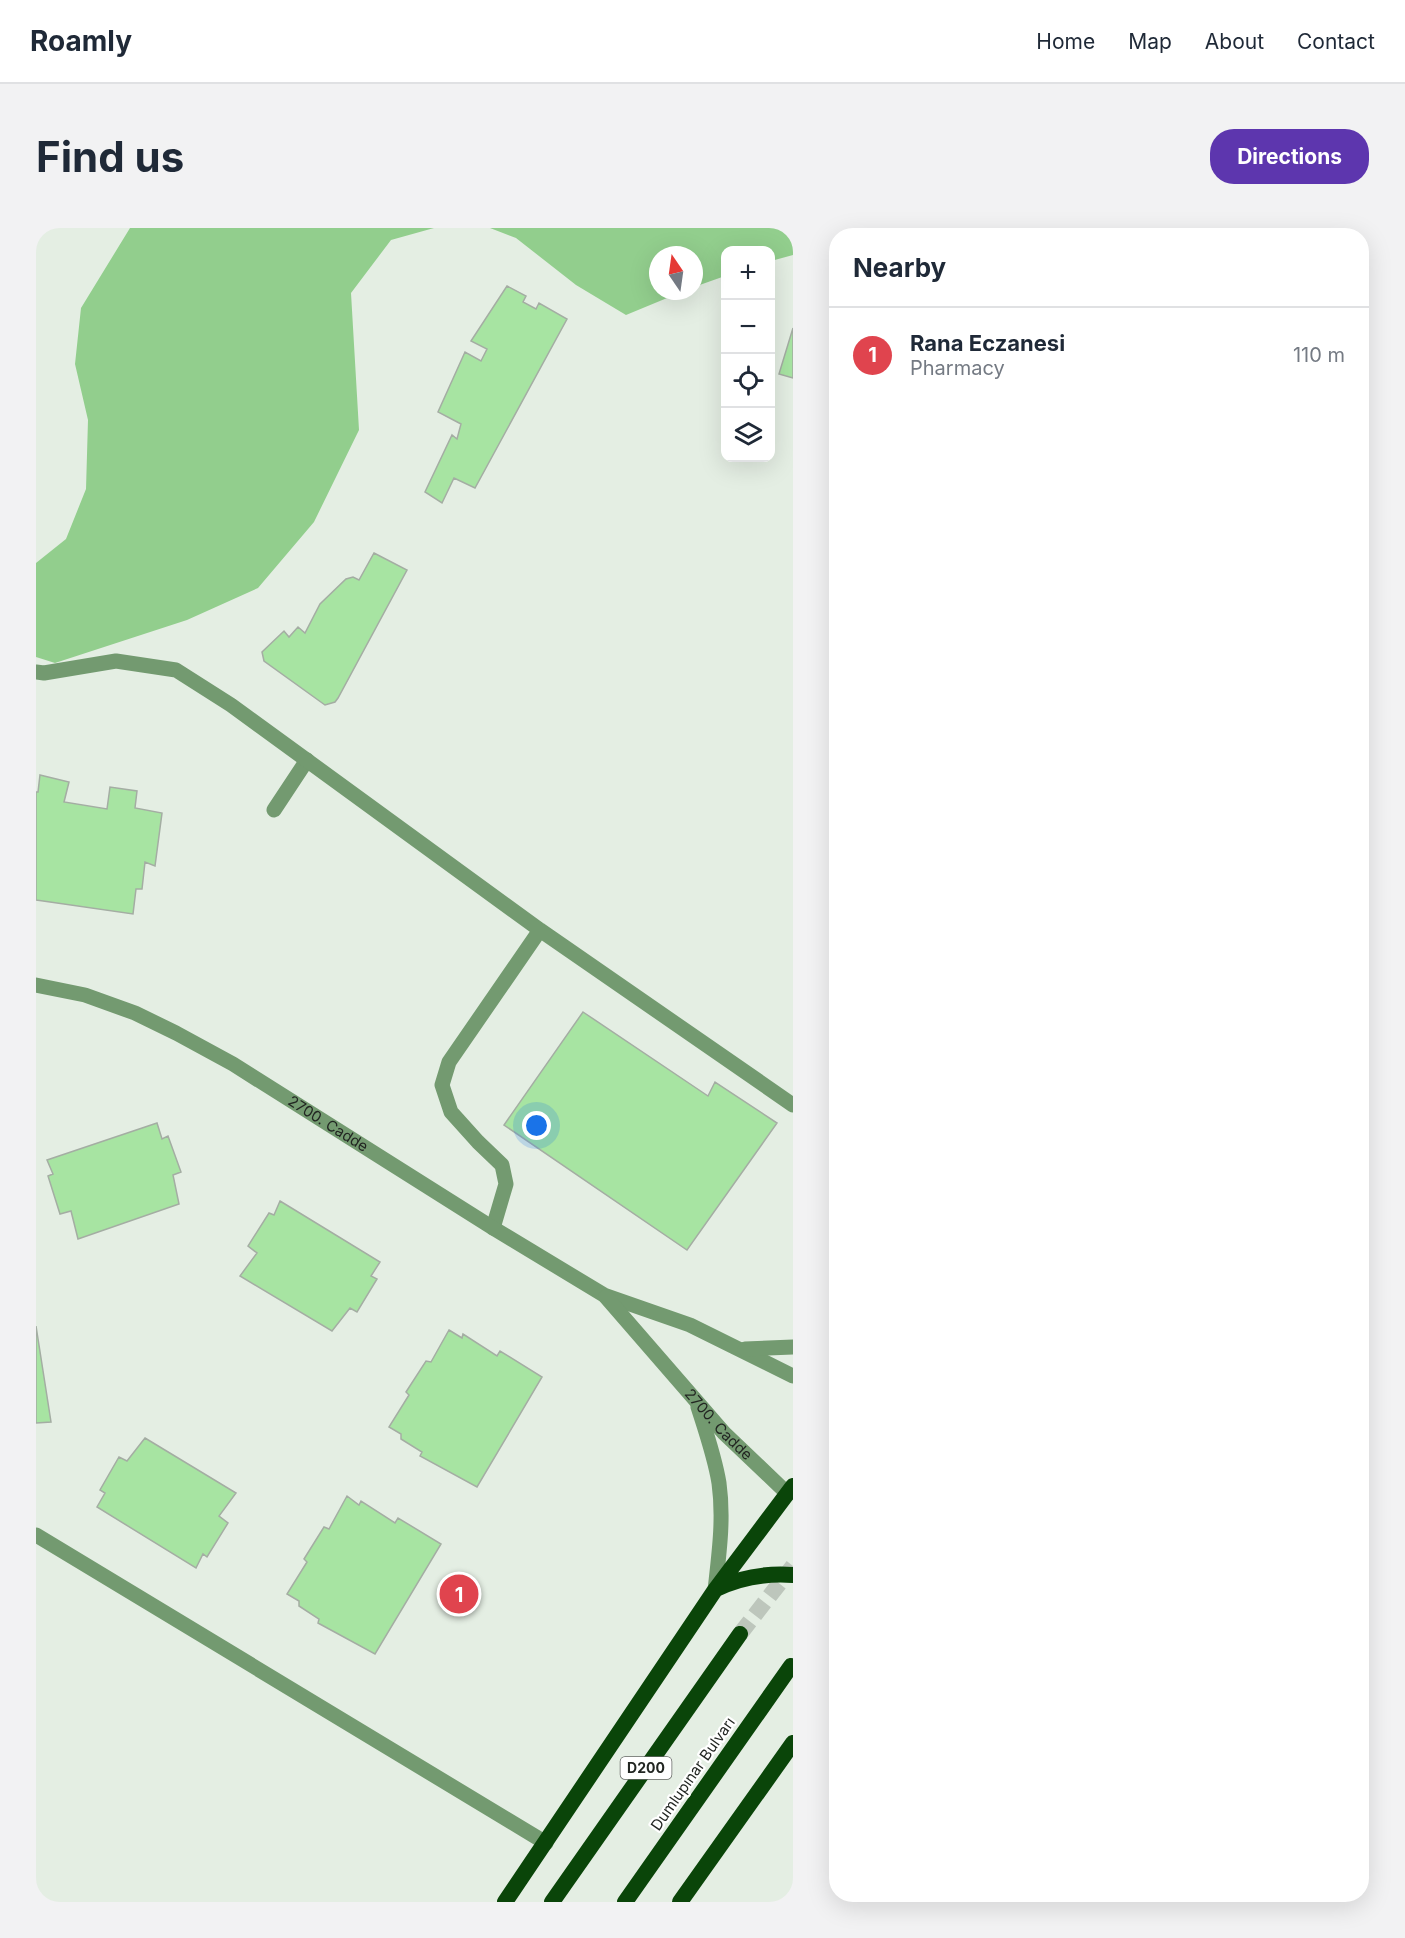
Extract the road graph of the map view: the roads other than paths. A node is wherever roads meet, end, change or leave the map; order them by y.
1 (36, 672) edge
2 (307, 760) junction
3 (274, 810) dead end
4 (540, 930) junction
5 (36, 985) edge
6 (793, 1105) edge
7 (493, 1228) junction
8 (604, 1295) junction
9 (793, 1347) edge
10 (741, 1349) junction
11 (793, 1376) edge
12 (697, 1401) junction
13 (791, 1493) edge
14 (36, 1535) edge
15 (793, 1575) edge
16 (715, 1590) junction
17 (741, 1634) tunnel mouth
18 (791, 1666) dead end
19 (793, 1743) edge
20 (546, 1843) junction
21 (505, 1902) edge
22 (552, 1902) edge
23 (625, 1902) edge
24 (680, 1902) edge

1 - 2 street
2 - 3 street
2 - 4 street
4 - 6 street
4 - 7 street
5 - 7 street, 2700. Cadde
7 - 8 street, 2700. Cadde
8 - 10 street, 2700. Cadde
8 - 12 street, 2700. Cadde
9 - 10 street
10 - 11 street, 2700. Cadde
12 - 13 street, 2700. Cadde
12 - 16 street
13 - 16 highway
14 - 20 street
15 - 16 highway
16 - 20 highway
17 - 22 highway, D200
18 - 23 highway, Dumlupınar Bulvarı
19 - 24 highway
20 - 21 highway

